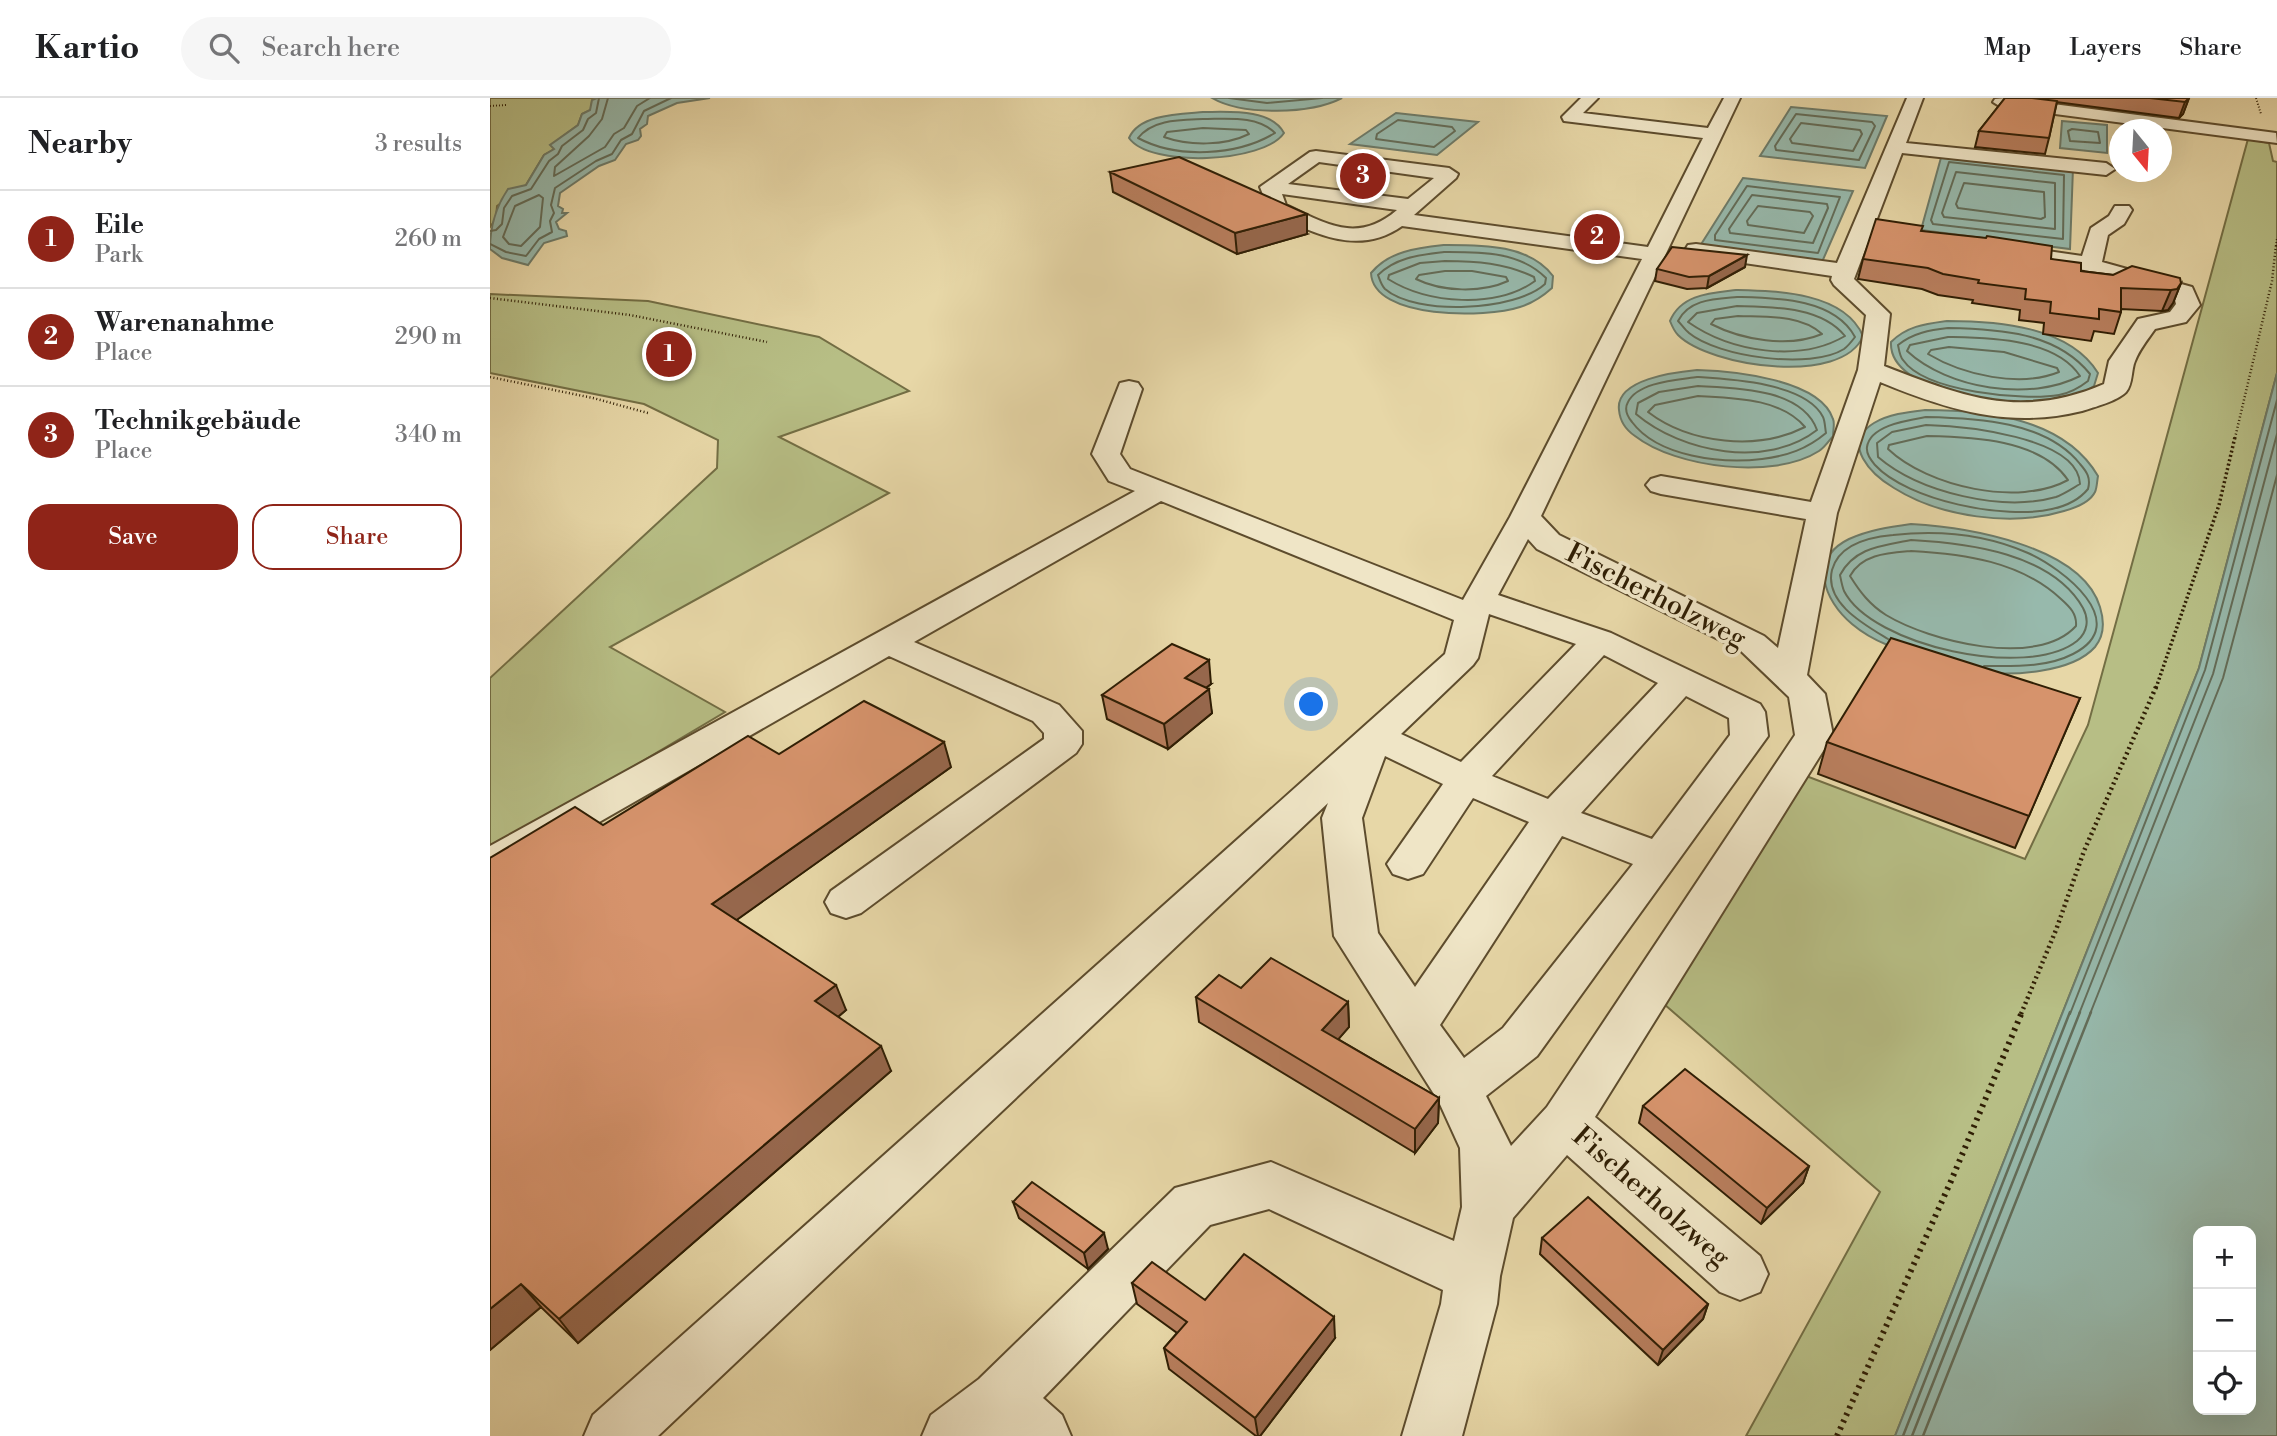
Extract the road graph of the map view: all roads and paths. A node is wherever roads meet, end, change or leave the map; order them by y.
1 (1590, 98) edge
2 (1732, 98) edge
3 (1915, 98) edge
4 (2001, 102) edge
5 (506, 105) dead end
6 (490, 106) edge
7 (1632, 106) dead end
8 (1617, 123) junction
9 (1714, 134) junction
10 (2277, 138) edge
11 (1895, 147) junction
12 (2106, 169) dead end
13 (1270, 187) junction
14 (2122, 209) dead end
15 (1406, 212) junction
16 (1862, 228) junction
17 (1889, 232) edge
18 (2277, 238) edge
19 (1983, 247) edge
20 (1656, 250) junction
21 (2091, 264) junction
22 (1844, 271) junction
23 (490, 298) edge
24 (767, 342) dead end
25 (1871, 370) junction
26 (490, 377) edge
27 (1129, 389) dead end
28 (648, 413) dead end
29 (1661, 485) dead end
30 (1160, 490) junction
31 (1822, 513) junction
32 (1525, 517) junction
33 (1476, 608) junction
34 (1599, 640) junction
35 (887, 643) junction
36 (1789, 678) junction
37 (1680, 681) junction
38 (1374, 736) junction
39 (1465, 781) junction
40 (1552, 819) junction
41 (1660, 858) junction
42 (1408, 864) dead end
43 (490, 866) edge
44 (846, 902) dead end
45 (1415, 1025) junction
46 (1458, 1090) junction
47 (1565, 1122) junction
48 (1489, 1207) junction
49 (1740, 1274) dead end
50 (1472, 1276) junction
51 (1020, 1418) edge
52 (614, 1436) edge
53 (952, 1436) edge
54 (1432, 1436) edge
55 (1836, 1436) edge

1 - 8 lane
2 - 9 lane
3 - 11 lane
4 - 10 lane
5 - 6 path
7 - 8 lane
8 - 9 lane
9 - 20 lane
11 - 12 lane
11 - 16 lane
13 - 15 lane
13 - 15 lane
13 - 15 lane
14 - 21 lane
15 - 20 lane
16 - 17 lane
16 - 22 lane
18 - 55 path
19 - 21 lane
20 - 22 lane
20 - 32 lane
21 - 25 lane
22 - 25 lane
23 - 24 path
25 - 31 lane
26 - 28 path
27 - 30 lane
29 - 31 lane
30 - 33 lane
30 - 35 lane
31 - 36 lane
32 - 33 lane
32 - 36 lane, Fischerholzweg
33 - 34 lane
33 - 38 lane
34 - 37 lane
34 - 39 lane
35 - 43 lane
35 - 44 lane
36 - 47 lane, Fischerholzweg
37 - 40 lane
37 - 41 lane
38 - 39 lane
38 - 45 lane
38 - 52 lane
39 - 40 lane
39 - 42 lane
40 - 41 lane
40 - 45 lane
41 - 46 lane
45 - 46 lane
46 - 48 lane
47 - 48 lane
47 - 49 lane, Fischerholzweg
48 - 50 lane
50 - 51 lane
50 - 54 lane
51 - 53 lane

